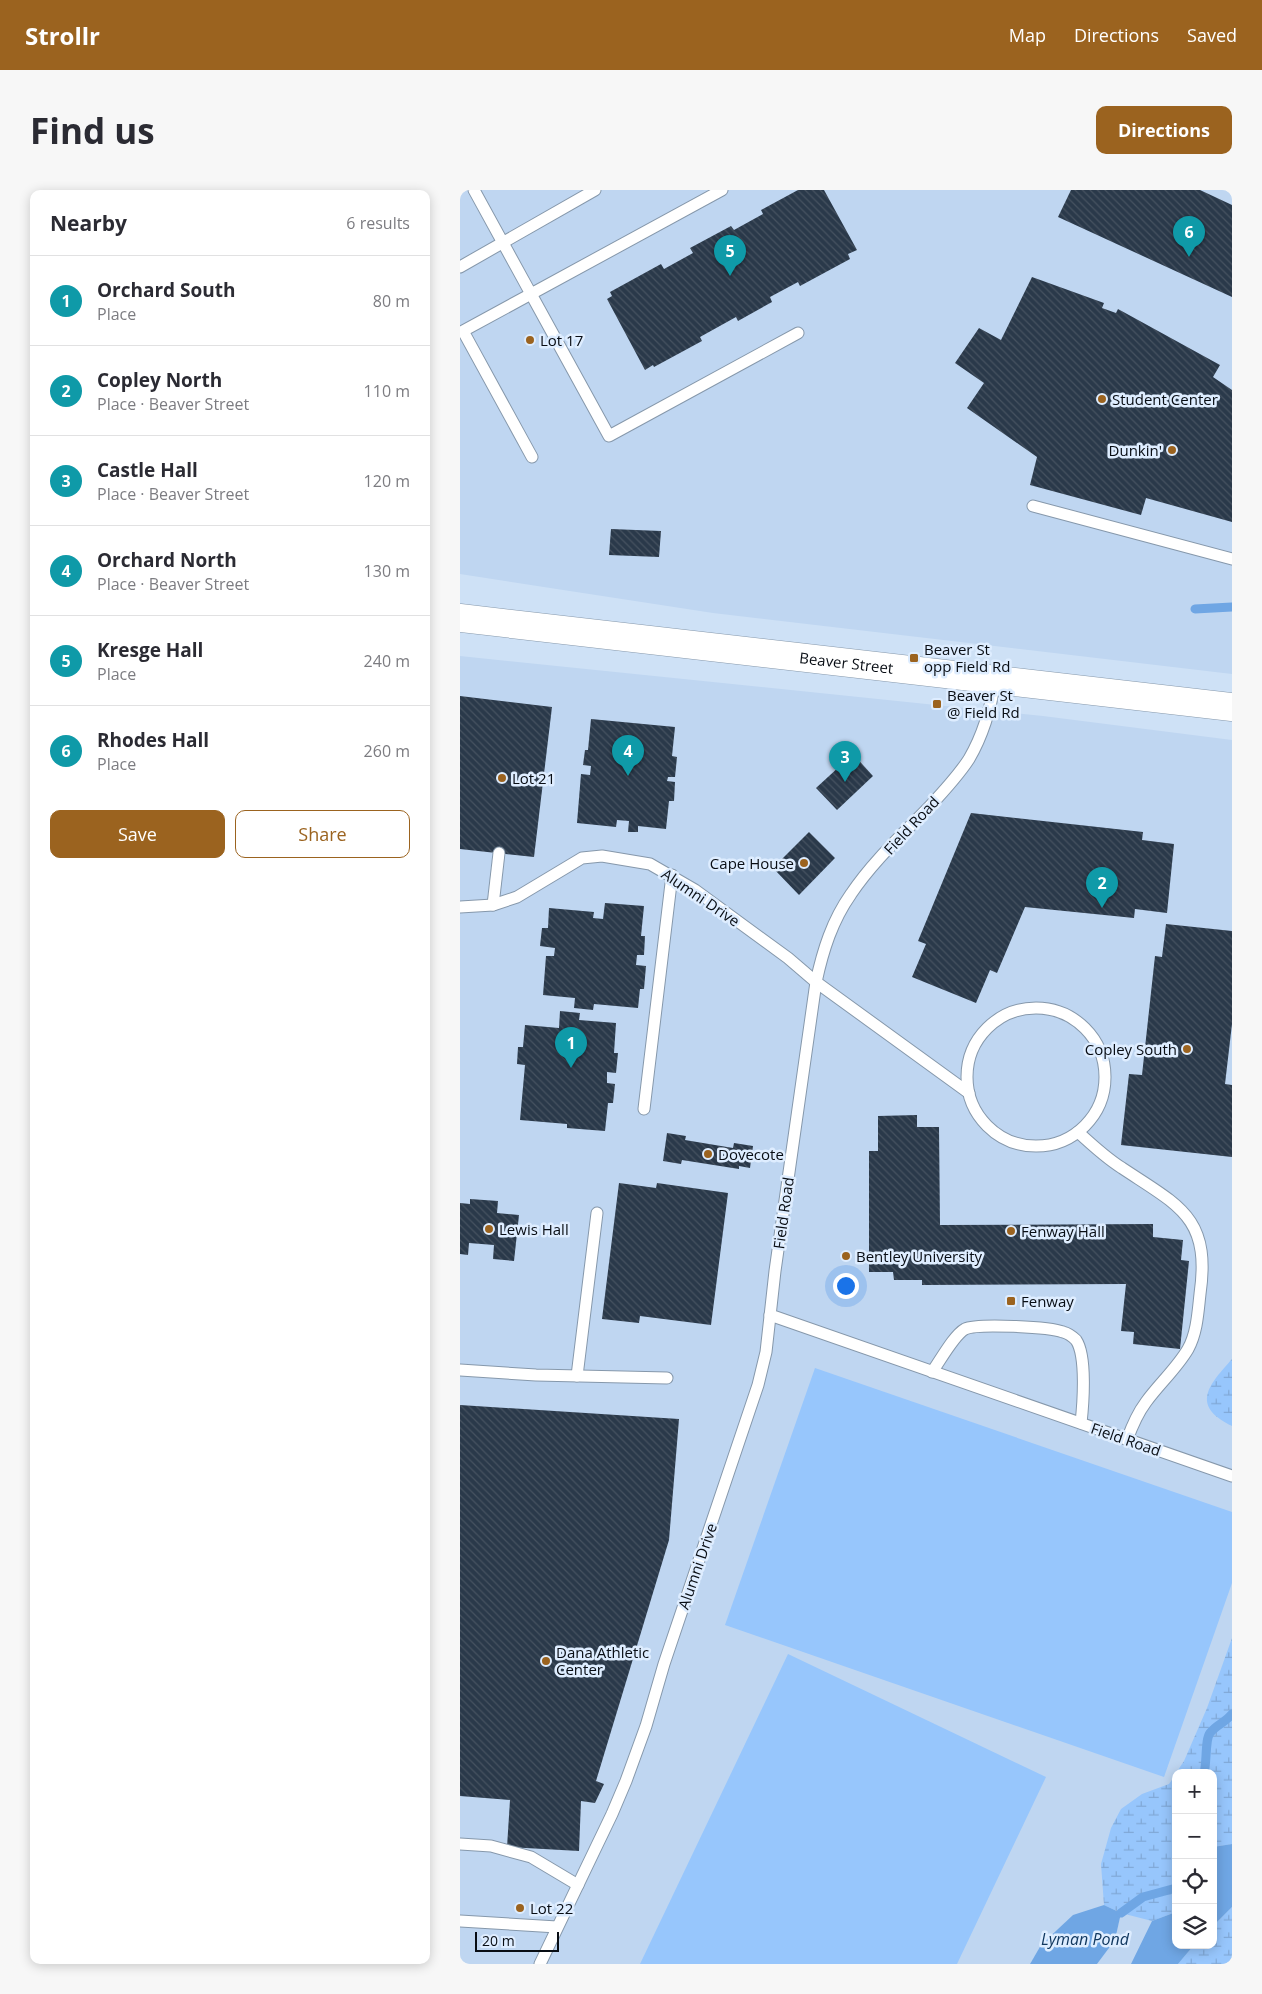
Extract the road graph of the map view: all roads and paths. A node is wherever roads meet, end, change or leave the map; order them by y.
1 (474, 190) edge
2 (595, 190) edge
3 (722, 190) edge
4 (503, 243) junction
5 (460, 267) edge
6 (531, 294) junction
7 (798, 333) dead end
8 (532, 457) dead end
9 (1033, 506) dead end
10 (1232, 559) edge
11 (460, 618) edge
12 (995, 680) junction
13 (1232, 706) edge
14 (499, 853) dead end
15 (672, 876) junction
16 (492, 906) junction
17 (460, 907) edge
18 (816, 982) junction
19 (969, 1093) junction
20 (644, 1109) dead end
21 (1078, 1132) junction
22 (597, 1213) dead end
23 (770, 1315) junction
24 (460, 1370) edge
25 (932, 1372) junction
26 (576, 1376) junction
27 (667, 1378) dead end
28 (1081, 1423) junction
29 (1127, 1440) junction
30 (1232, 1476) edge
31 (460, 1844) edge
32 (578, 1885) junction
33 (460, 1921) edge
34 (557, 1927) junction
35 (540, 1964) edge

1 - 4 lane
2 - 4 lane
3 - 6 lane
4 - 5 lane
4 - 6 lane
6 - 7 lane
6 - 8 lane
9 - 10 lane
11 - 12 main road, Beaver Street
12 - 13 main road, Beaver Street
12 - 18 lane, Field Road
14 - 16 lane
15 - 16 lane, Alumni Drive
15 - 18 lane, Alumni Drive
15 - 20 lane
16 - 17 lane, Alumni Drive
18 - 19 lane, Alumni Drive
18 - 23 lane, Field Road
19 - 21 lane
19 - 21 lane
21 - 29 lane
22 - 26 lane
23 - 25 lane, Field Road
23 - 32 lane, Alumni Drive
24 - 26 lane
25 - 28 lane, Field Road
25 - 28 lane
26 - 27 lane
28 - 29 lane, Field Road
29 - 30 lane, Field Road
31 - 32 lane
32 - 34 lane, Alumni Drive
33 - 34 lane
34 - 35 lane, Alumni Drive

